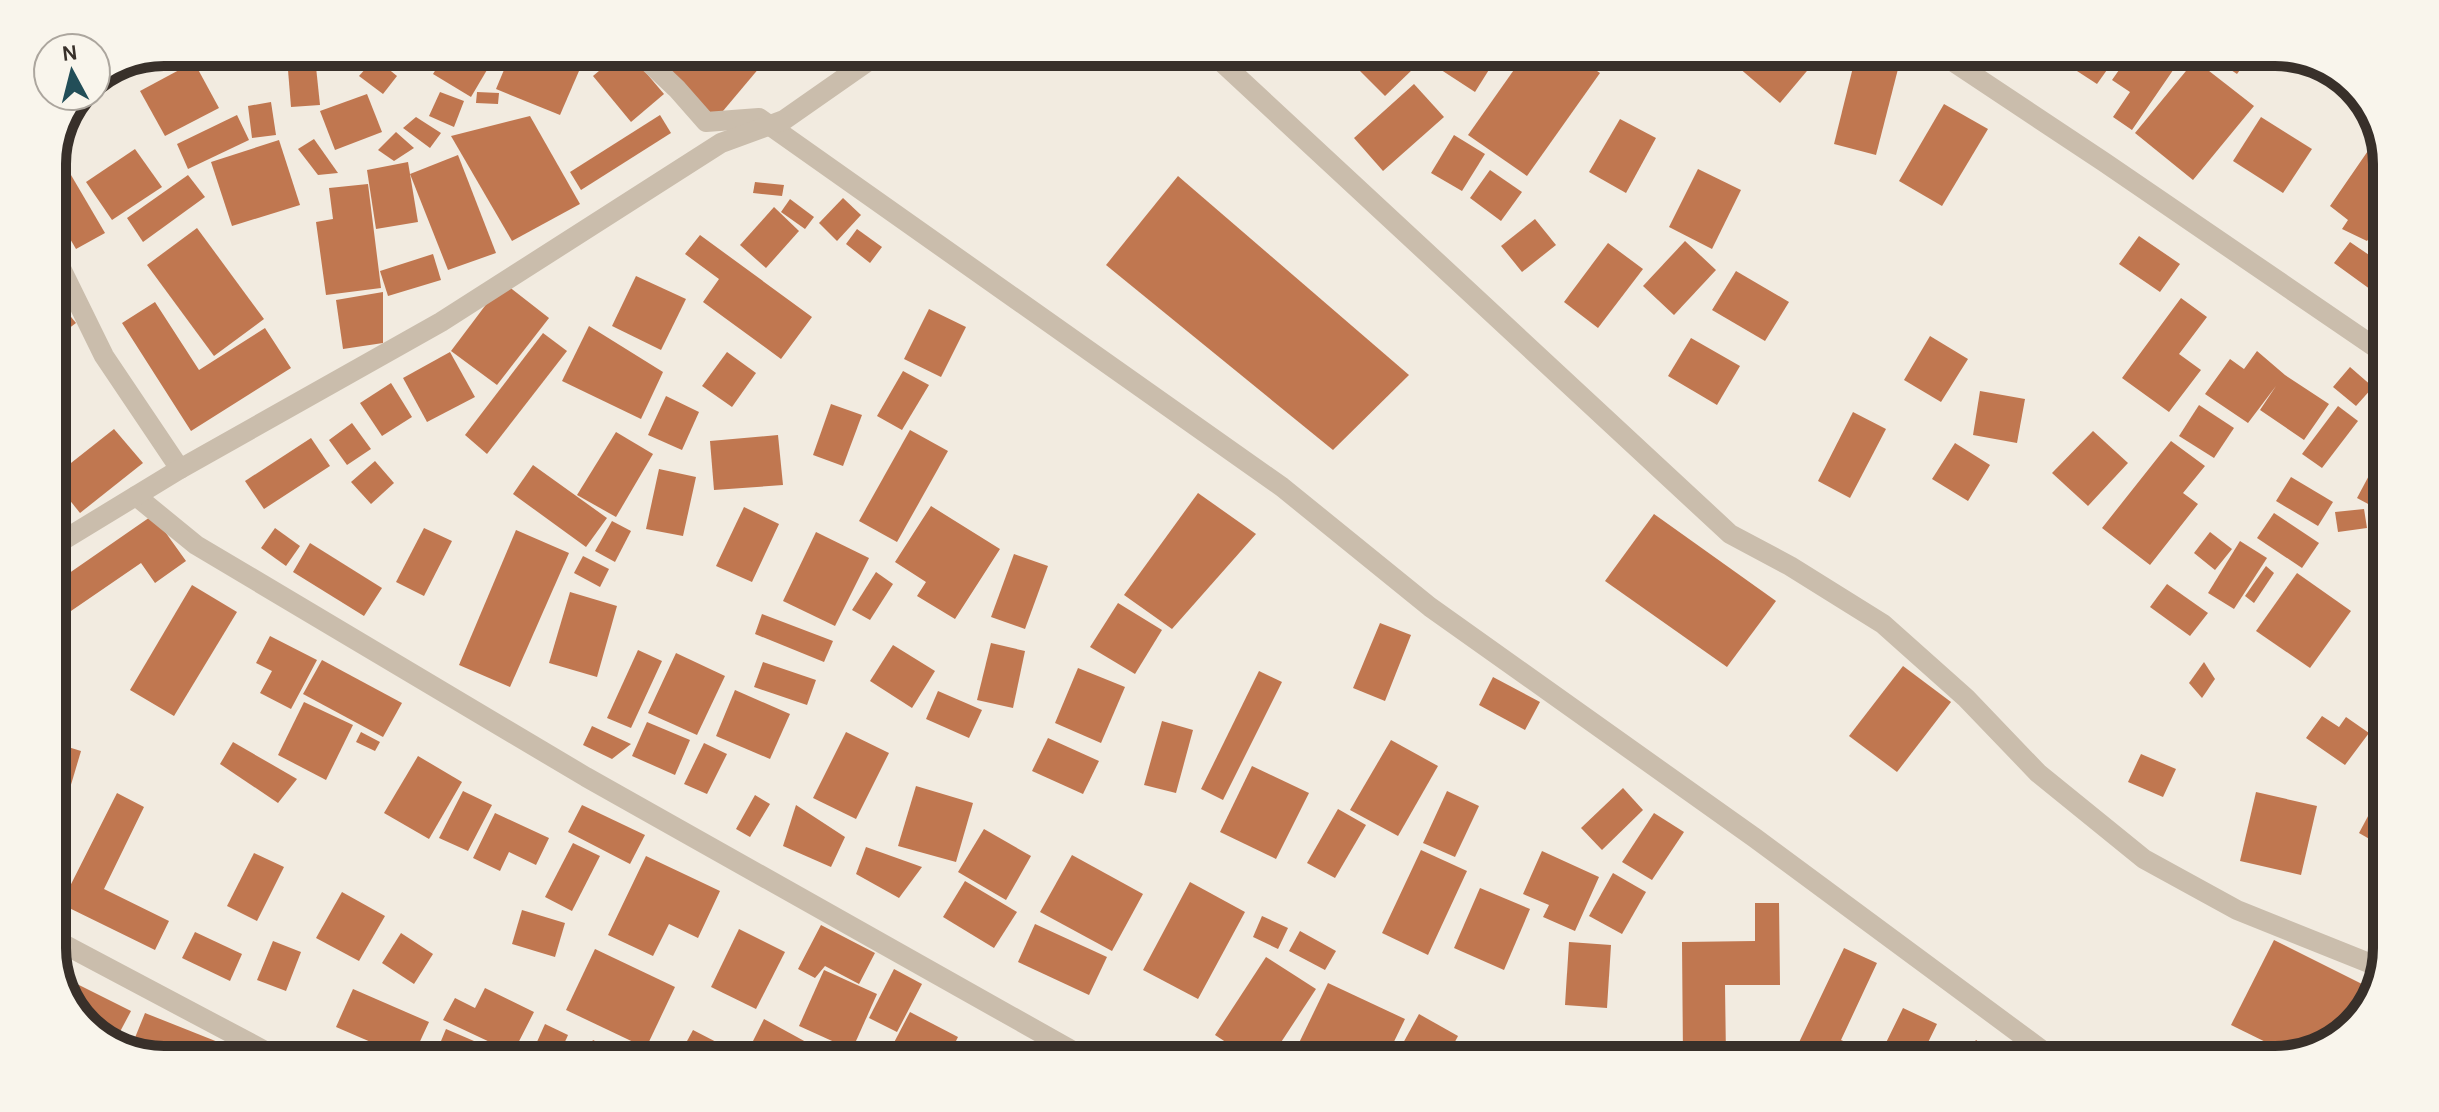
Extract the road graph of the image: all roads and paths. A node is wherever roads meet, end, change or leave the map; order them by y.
1 (653, 66) edge
2 (861, 66) edge
3 (1226, 66) edge
4 (1960, 66) edge
5 (769, 125) junction
6 (66, 279) edge
7 (2373, 346) edge
8 (180, 469) junction
9 (136, 496) junction
10 (66, 538) edge
11 (66, 945) edge
12 (2371, 964) edge
13 (256, 1046) edge
14 (1064, 1046) edge
15 (2036, 1046) edge

1 - 5 street
2 - 5 street
3 - 12 street
4 - 7 street
5 - 8 street
5 - 15 street
6 - 8 street
8 - 9 street
9 - 10 street
9 - 14 street
11 - 13 street

